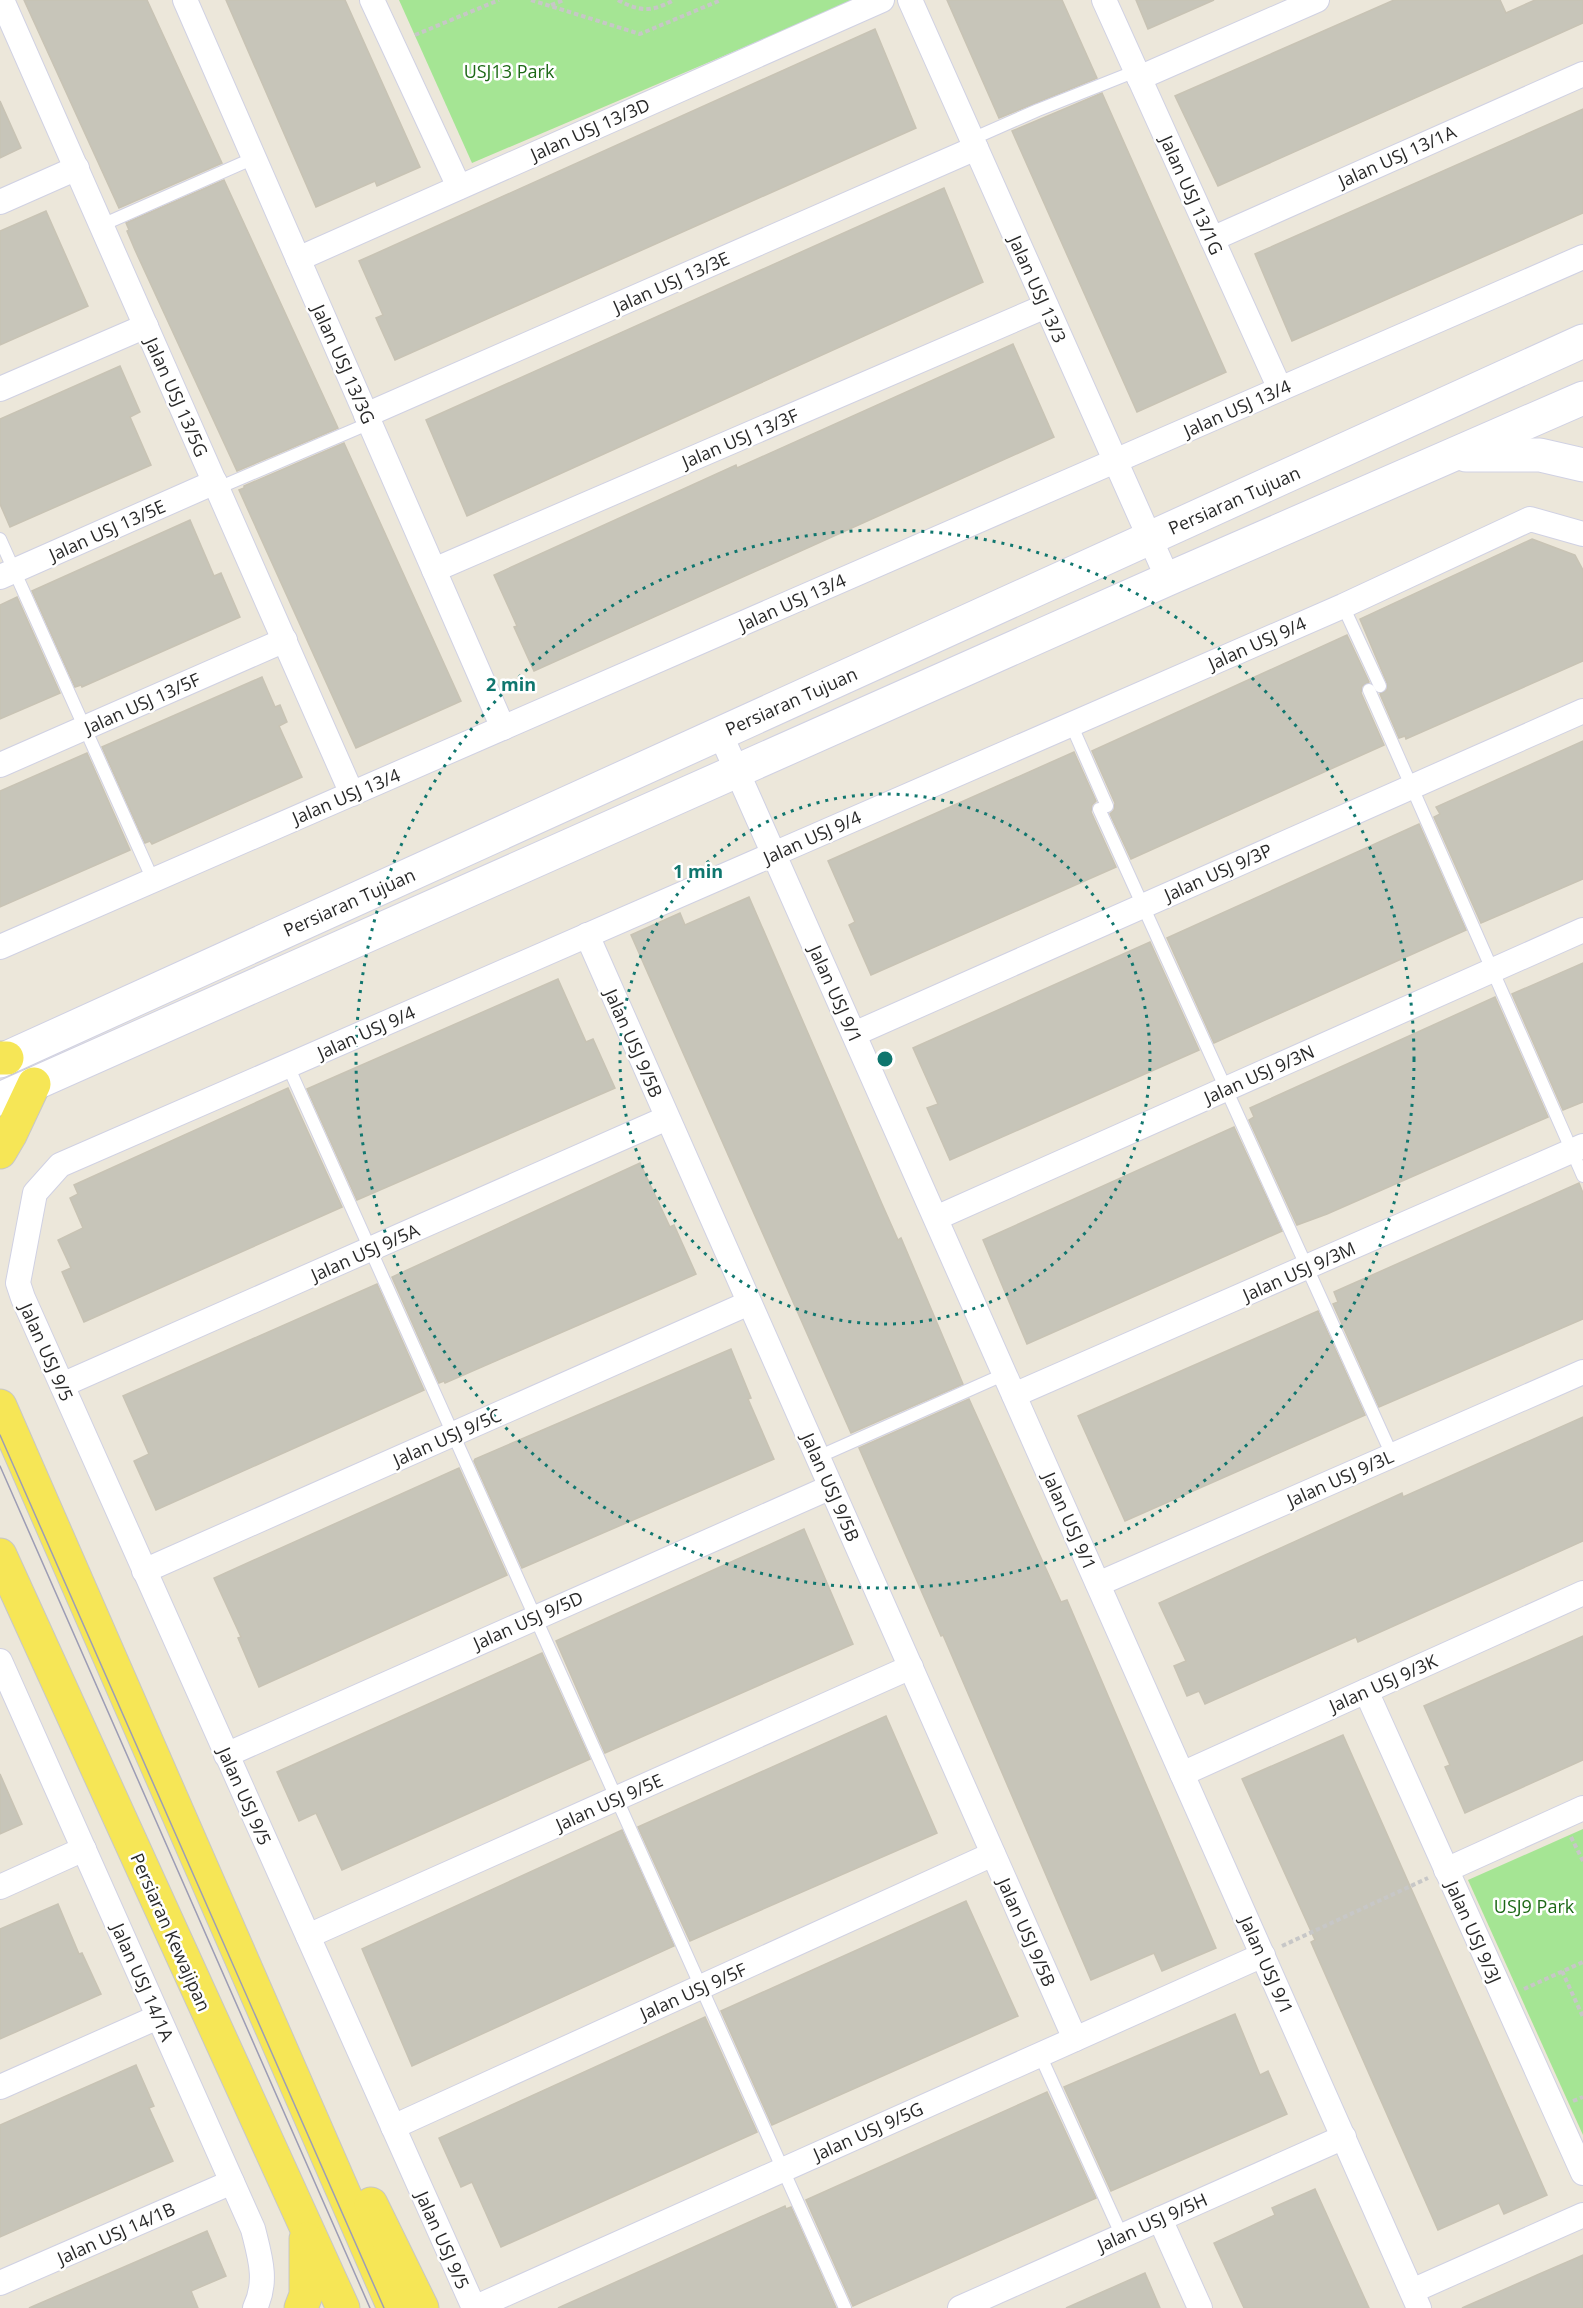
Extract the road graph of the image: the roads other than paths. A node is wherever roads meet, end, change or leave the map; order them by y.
1 (184, 0) edge
2 (372, 0) edge
3 (882, 0) edge
4 (910, 0) edge
5 (1104, 0) edge
6 (1317, 0) edge
7 (3, 9) edge
8 (1137, 74) junction
9 (1583, 74) edge
10 (974, 144) junction
11 (254, 158) junction
12 (77, 168) junction
13 (459, 187) junction
14 (0, 202) edge
15 (102, 225) junction
16 (1212, 239) junction
17 (1583, 257) edge
18 (298, 259) junction
19 (1046, 306) junction
20 (146, 326) junction
21 (1583, 341) edge
22 (0, 389) edge
23 (1280, 389) junction
24 (1583, 398) edge
25 (368, 419) junction
26 (1454, 455) junction
27 (1115, 461) junction
28 (1583, 465) edge
29 (216, 485) junction
30 (1583, 534) edge
31 (0, 538) edge
32 (1150, 538) junction
33 (434, 570) junction
34 (7, 574) edge
35 (1168, 579) junction
36 (1343, 606) junction
37 (285, 640) junction
38 (1583, 711) edge
39 (1071, 724) junction
40 (84, 728) junction
41 (503, 728) junction
42 (720, 733) junction
43 (0, 765) edge
44 (737, 771) junction
45 (1412, 787) junction
46 (352, 794) junction
47 (774, 854) junction
48 (153, 880) junction
49 (1143, 905) junction
50 (1583, 930) edge
51 (587, 935) junction
52 (0, 947) edge
53 (1493, 970) junction
54 (854, 1034) junction
55 (2, 1059) edge
56 (288, 1066) junction
57 (34, 1084) junction
58 (1226, 1089) junction
59 (0, 1099) edge
60 (667, 1118) junction
61 (1578, 1149) edge
62 (0, 1152) edge
63 (1583, 1176) edge
64 (936, 1218) junction
65 (370, 1249) junction
66 (1307, 1267) junction
67 (18, 1283) joint
68 (749, 1303) junction
69 (1583, 1372) edge
70 (62, 1385) junction
71 (1010, 1385) junction
72 (0, 1407) edge
73 (453, 1434) junction
74 (1392, 1455) junction
75 (818, 1458) junction
76 (831, 1486) junction
77 (0, 1556) edge
78 (144, 1571) junction
79 (1098, 1584) junction
80 (1583, 1593) edge
81 (535, 1617) junction
82 (911, 1667) junction
83 (3, 1677) edge
84 (1366, 1691) junction
85 (226, 1755) junction
86 (1182, 1774) junction
87 (617, 1798) junction
88 (1583, 1808) edge
89 (84, 1849) junction
90 (993, 1854) junction
91 (1446, 1870) junction
92 (0, 1887) edge
93 (308, 1936) junction
94 (1263, 1955) junction
95 (701, 1987) junction
96 (158, 2017) junction
97 (275, 2032) junction
98 (1075, 2039) junction
99 (1040, 2055) junction
100 (0, 2087) edge
101 (393, 2127) junction
102 (1344, 2137) junction
103 (783, 2170) junction
104 (1583, 2173) edge
105 (232, 2182) junction
106 (1583, 2215) edge
107 (1160, 2219) junction
108 (306, 2227) junction
109 (1122, 2236) junction
110 (0, 2283) edge
111 (1416, 2300) edge
112 (255, 2308) edge
113 (301, 2308) edge
114 (343, 2308) edge
115 (394, 2308) edge
116 (422, 2308) edge
117 (474, 2308) edge
118 (845, 2308) edge
119 (960, 2308) edge
120 (1200, 2308) edge

1 - 11 street, Jalan USJ 13/3G
2 - 13 street
3 - 13 street, Jalan USJ 13/3D
4 - 10 street, Jalan USJ 13/3
5 - 8 street, Jalan USJ 13/1G
6 - 8 street
7 - 12 street, Jalan USJ 13/5G
8 - 10 lane
8 - 16 street, Jalan USJ 13/1G
9 - 16 street, Jalan USJ 13/1A
10 - 19 street, Jalan USJ 13/3
10 - 25 street, Jalan USJ 13/3E
11 - 15 lane
11 - 18 street, Jalan USJ 13/3G
12 - 14 street
12 - 15 street, Jalan USJ 13/5G
13 - 18 street, Jalan USJ 13/3D
15 - 20 street, Jalan USJ 13/5G
16 - 23 street, Jalan USJ 13/1G
17 - 23 street, Jalan USJ 13/4
18 - 25 street, Jalan USJ 13/3G
19 - 27 street, Jalan USJ 13/3
19 - 33 street, Jalan USJ 13/3F
20 - 22 street
20 - 29 street, Jalan USJ 13/5G
21 - 32 main road, Persiaran Tujuan
23 - 27 street, Jalan USJ 13/4
24 - 26 main road
25 - 29 lane
25 - 33 street, Jalan USJ 13/3G
26 - 28 main road
26 - 35 main road
27 - 32 street, Jalan USJ 13/3
27 - 41 street, Jalan USJ 13/4
29 - 34 street, Jalan USJ 13/5E
29 - 37 street, Jalan USJ 13/5G
30 - 36 street, Jalan USJ 9/4
31 - 34 lane
32 - 35 street, Jalan USJ 13/3
32 - 42 main road, Persiaran Tujuan
33 - 41 street, Jalan USJ 13/3G
34 - 40 lane
35 - 44 main road
36 - 39 street, Jalan USJ 9/4
36 - 45 lane
37 - 40 street, Jalan USJ 13/5F
37 - 46 street, Jalan USJ 13/5G
38 - 45 street, Jalan USJ 9/3P
39 - 47 street, Jalan USJ 9/4
39 - 49 lane
40 - 43 street, Jalan USJ 13/5F
40 - 48 lane
41 - 46 street, Jalan USJ 13/4
42 - 44 street, Jalan USJ 9/1
42 - 55 main road, Persiaran Tujuan
44 - 47 street, Jalan USJ 9/1
44 - 57 main road
45 - 49 street, Jalan USJ 9/3P
45 - 53 lane
46 - 48 street, Jalan USJ 13/4
47 - 51 street, Jalan USJ 9/4
47 - 54 street, Jalan USJ 9/1
48 - 52 street, Jalan USJ 13/4
49 - 54 street, Jalan USJ 9/3P
49 - 58 lane
50 - 53 street, Jalan USJ 9/3N
51 - 56 street, Jalan USJ 9/4
51 - 60 street, Jalan USJ 9/5B
53 - 58 street, Jalan USJ 9/3N
53 - 61 lane
54 - 64 street, Jalan USJ 9/1
56 - 65 lane
56 - 67 street, Jalan USJ 9/4
57 - 59 main road
57 - 62 main road
58 - 64 street, Jalan USJ 9/3N
58 - 66 lane
60 - 65 street, Jalan USJ 9/5A
60 - 68 street, Jalan USJ 9/5B
61 - 63 lane
61 - 66 street, Jalan USJ 9/3M
64 - 71 street, Jalan USJ 9/1
65 - 70 street, Jalan USJ 9/5A
65 - 73 lane
66 - 71 street, Jalan USJ 9/3M
66 - 74 lane
67 - 70 street, Jalan USJ 9/5
68 - 73 street, Jalan USJ 9/5C
68 - 75 street, Jalan USJ 9/5B
69 - 74 street, Jalan USJ 9/3L
70 - 78 street, Jalan USJ 9/5
71 - 75 lane
71 - 79 street, Jalan USJ 9/1
72 - 97 main road
73 - 78 street, Jalan USJ 9/5C
73 - 81 lane
74 - 79 street, Jalan USJ 9/3L
75 - 76 street, Jalan USJ 9/5B
76 - 81 street, Jalan USJ 9/5D
76 - 82 street, Jalan USJ 9/5B
77 - 108 main road, Persiaran Kewajipan
78 - 85 street, Jalan USJ 9/5
79 - 86 street, Jalan USJ 9/1
80 - 84 street, Jalan USJ 9/3K
81 - 85 street, Jalan USJ 9/5D
81 - 87 lane
82 - 87 street, Jalan USJ 9/5E
82 - 90 street, Jalan USJ 9/5B
83 - 89 street, Jalan USJ 14/1A
84 - 86 street, Jalan USJ 9/3K
84 - 91 street, Jalan USJ 9/3J
85 - 93 street, Jalan USJ 9/5
86 - 94 street, Jalan USJ 9/1
87 - 93 street, Jalan USJ 9/5E
87 - 95 lane
88 - 91 street
89 - 92 street
89 - 96 street, Jalan USJ 14/1A
90 - 95 street, Jalan USJ 9/5F
90 - 98 street, Jalan USJ 9/5B
91 - 104 street, Jalan USJ 9/3J
93 - 101 street, Jalan USJ 9/5
94 - 98 street, Jalan USJ 9/5G
94 - 102 street, Jalan USJ 9/1
95 - 101 street, Jalan USJ 9/5F
95 - 103 lane
96 - 100 street
96 - 105 street, Jalan USJ 14/1A
97 - 115 main road
97 - 116 main road
98 - 99 street, Jalan USJ 9/5G
99 - 103 street, Jalan USJ 9/5G
99 - 109 lane
101 - 117 street, Jalan USJ 9/5
102 - 107 street, Jalan USJ 9/5H
102 - 111 street, Jalan USJ 9/1
103 - 117 street, Jalan USJ 9/5G
103 - 118 lane
105 - 110 street, Jalan USJ 14/1B
105 - 112 street, Jalan USJ 14/1A
106 - 111 street
107 - 109 street, Jalan USJ 9/5H
107 - 120 street
108 - 113 main road
108 - 114 main road, Persiaran Kewajipan
109 - 119 street, Jalan USJ 9/5H

